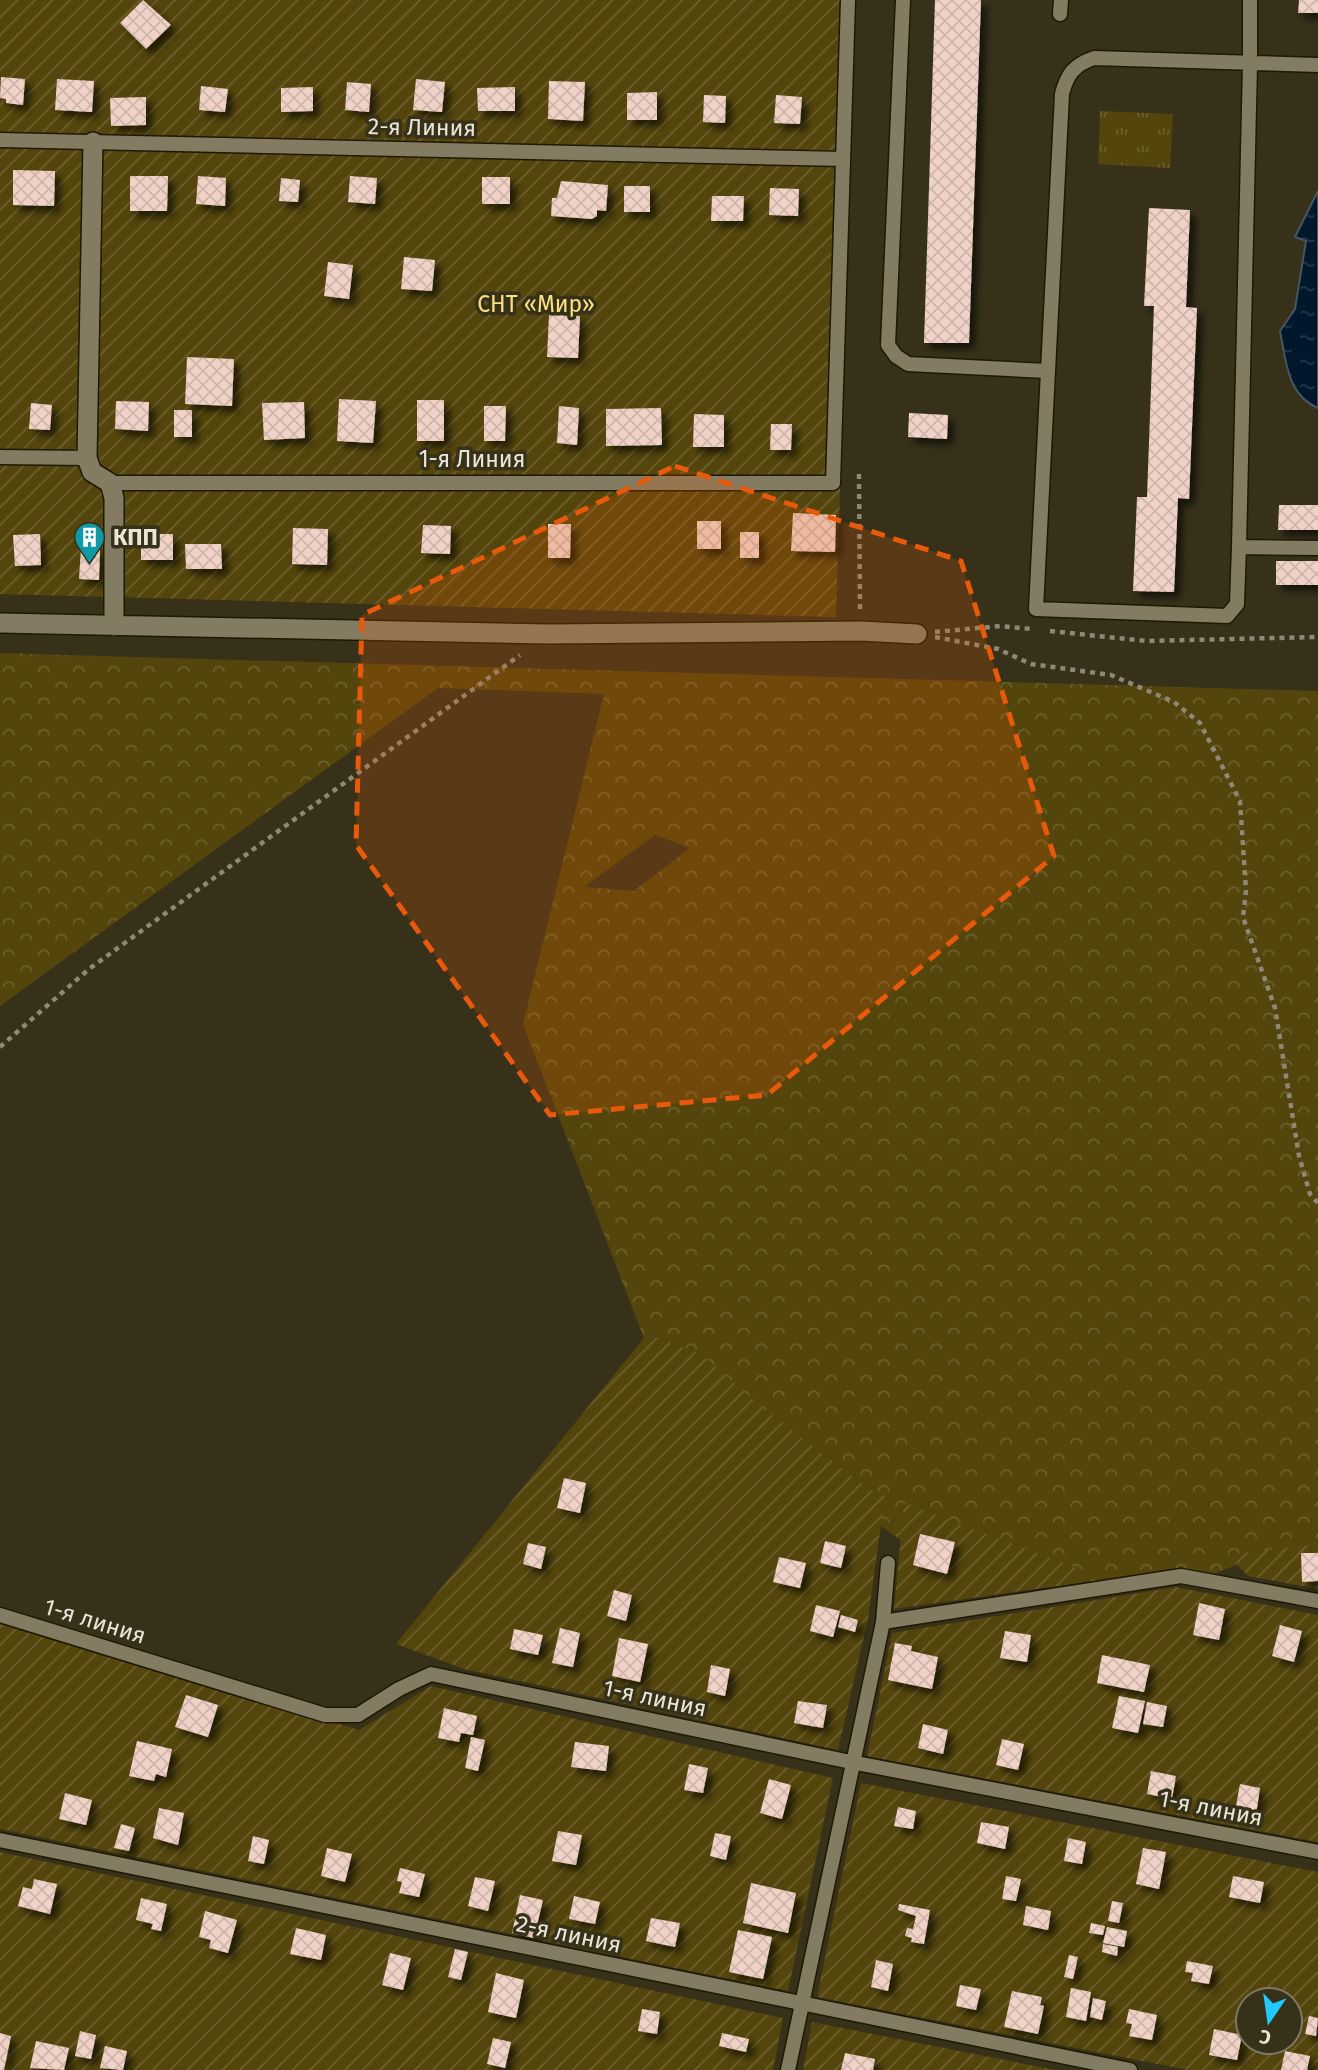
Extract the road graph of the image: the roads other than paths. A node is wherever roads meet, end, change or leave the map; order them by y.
1 (848, 0) edge
2 (903, 0) edge
3 (1250, 0) edge
4 (1250, 64) junction
5 (1318, 65) edge
6 (0, 140) edge
7 (93, 142) junction
8 (843, 159) junction
9 (1048, 371) junction
10 (0, 457) edge
11 (87, 458) junction
12 (110, 483) junction
13 (1239, 547) junction
14 (1318, 548) edge
15 (0, 623) edge
16 (114, 626) junction
17 (917, 634) road end
18 (888, 1563) dead end
19 (1318, 1601) edge
20 (0, 1615) edge
21 (883, 1622) junction
22 (851, 1762) junction
23 (0, 1840) edge
24 (1318, 1852) edge
25 (801, 2005) junction
26 (788, 2070) edge
27 (1130, 2070) edge

1 - 8 lane
2 - 9 lane
3 - 4 lane
4 - 5 lane
4 - 9 lane
4 - 13 lane
6 - 7 lane, 2-я Линия
7 - 8 lane, 2-я Линия
7 - 11 street
8 - 12 lane, 1-я Линия
9 - 13 lane
10 - 11 lane
11 - 12 street
12 - 16 street
13 - 14 lane
15 - 16 street
16 - 17 street
18 - 21 lane
19 - 21 lane
20 - 22 lane, 1-я линия
21 - 22 lane
22 - 24 lane, 1-я линия
22 - 25 lane
23 - 25 lane, 2-я линия
25 - 26 lane
25 - 27 lane, 2-я линия

